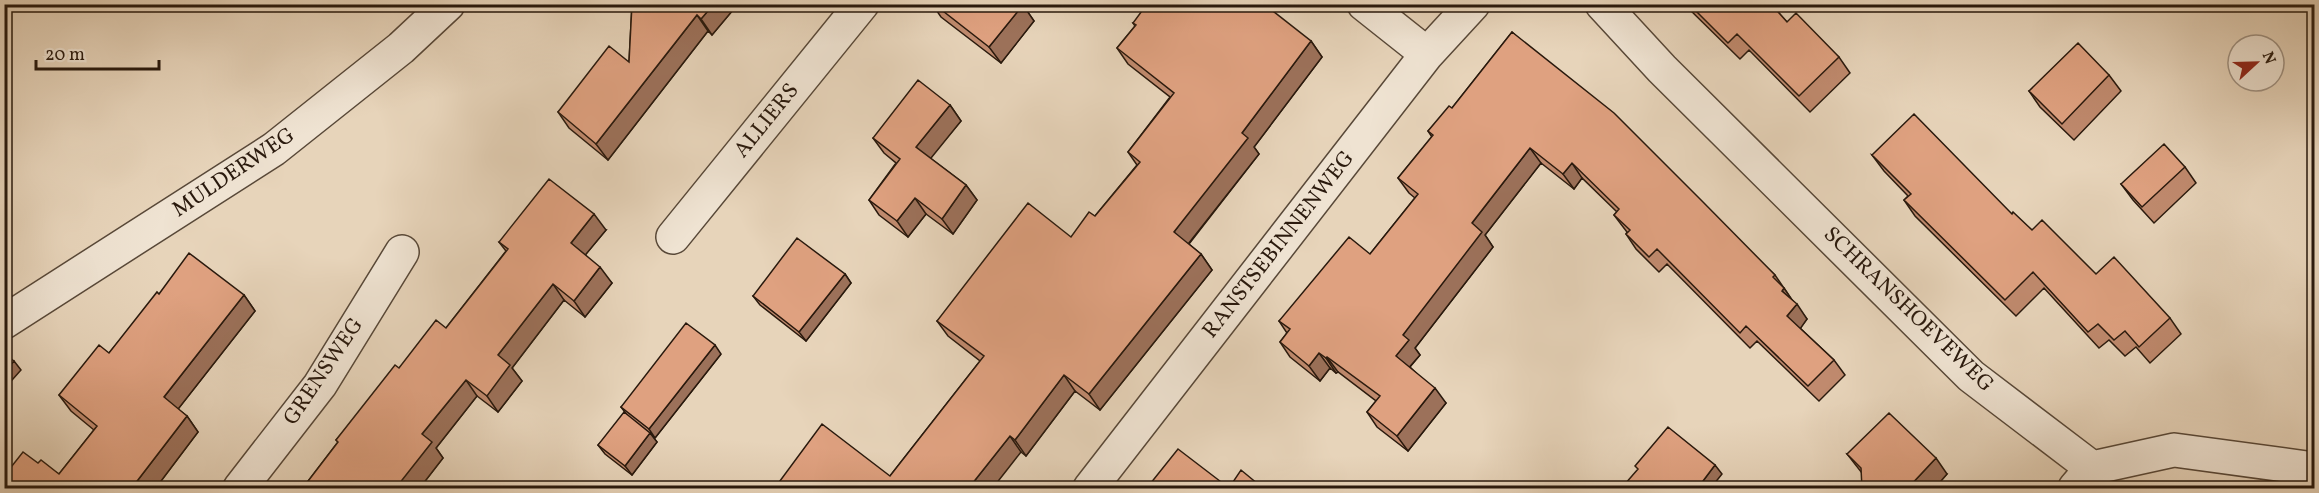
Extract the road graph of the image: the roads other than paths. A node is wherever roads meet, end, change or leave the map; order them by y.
1 (448, 4) edge
2 (862, 4) edge
3 (1364, 4) edge
4 (1473, 4) edge
5 (1602, 4) edge
6 (1427, 54) junction
7 (673, 237) dead end
8 (402, 252) dead end
9 (4, 322) edge
10 (2314, 469) edge
11 (2083, 478) edge
12 (240, 489) edge
13 (1090, 489) edge

1 - 9 street, MULDERWEG
2 - 7 street, ALLIERS
3 - 6 street
4 - 6 street, RANSTSEBINNENWEG
5 - 11 street, SCHRANSHOEVEWEG
6 - 13 street, RANSTSEBINNENWEG
8 - 12 street, GRENSWEG
10 - 11 street, SCHRANSHOEVEWEG

